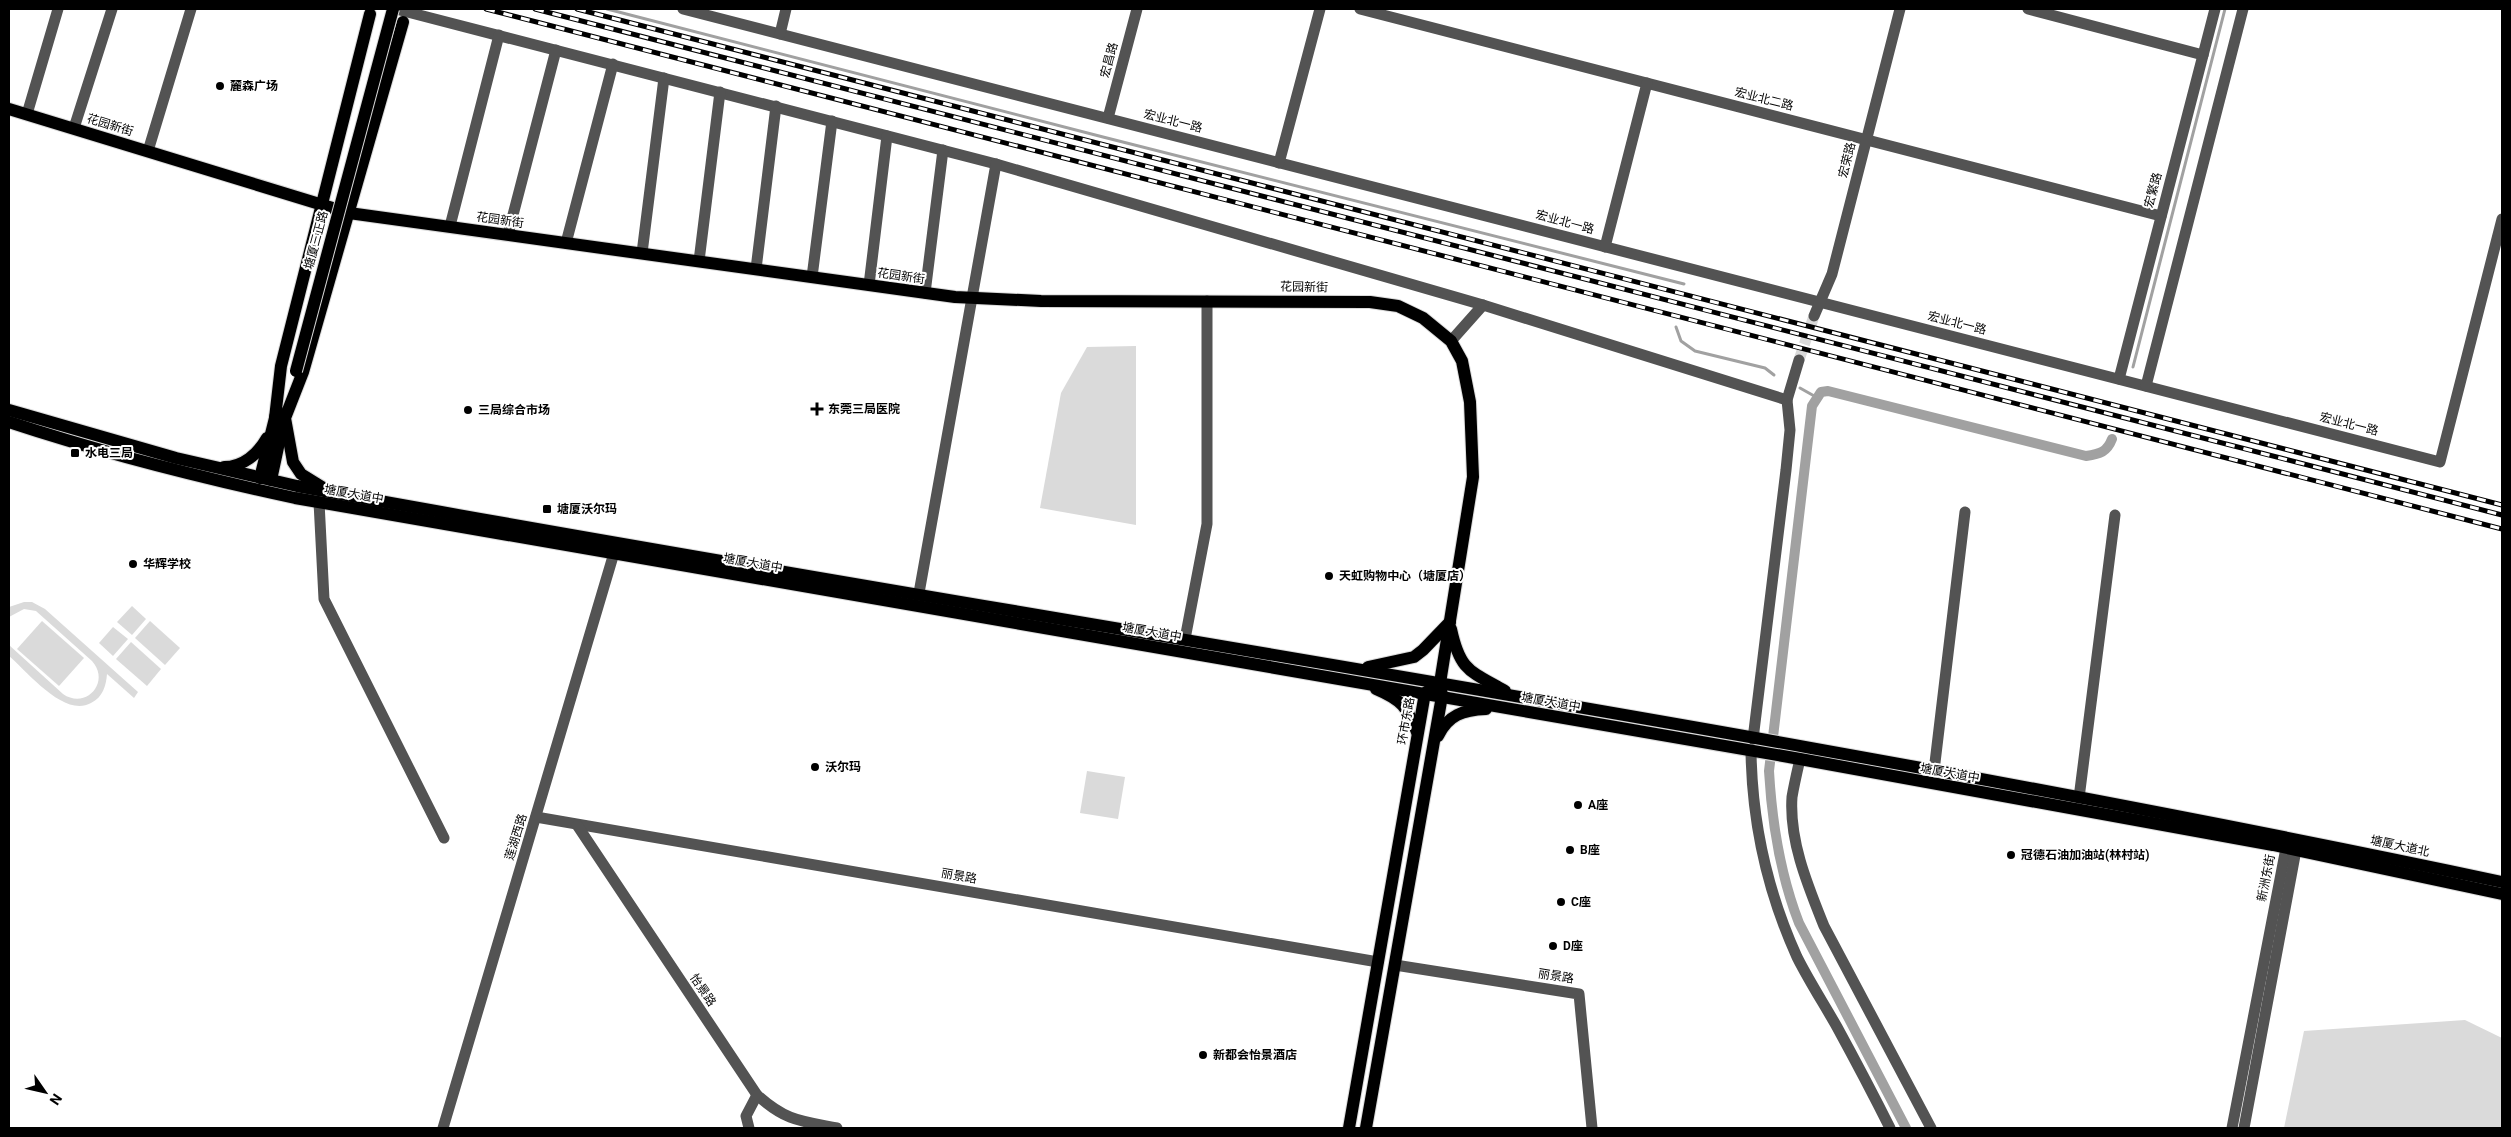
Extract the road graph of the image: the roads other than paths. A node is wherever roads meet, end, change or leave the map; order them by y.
1 (58, 9) edge
2 (112, 9) edge
3 (191, 9) edge
4 (384, 9) edge
5 (394, 9) edge
6 (683, 9) edge
7 (786, 9) edge
8 (1137, 9) edge
9 (1320, 9) edge
10 (1360, 9) edge
11 (1900, 9) edge
12 (2028, 9) edge
13 (2215, 9) edge
14 (2242, 9) edge
15 (370, 14) dead end
16 (403, 22) dead end
17 (780, 34) junction
18 (500, 35) junction
19 (556, 50) junction
20 (2203, 55) junction
21 (613, 64) junction
22 (664, 78) junction
23 (1647, 83) junction
24 (720, 92) junction
25 (776, 106) junction
26 (9, 109) edge
27 (27, 114) junction
28 (1108, 118) junction
29 (832, 121) junction
30 (74, 128) junction
31 (888, 136) junction
32 (1866, 140) junction
33 (943, 150) junction
34 (148, 151) junction
35 (1279, 162) junction
36 (996, 164) junction
37 (322, 206) junction
38 (349, 213) junction
39 (2161, 216) junction
40 (2502, 219) edge
41 (450, 226) junction
42 (508, 234) junction
43 (566, 243) junction
44 (1605, 247) junction
45 (642, 253) junction
46 (699, 261) junction
47 (756, 269) junction
48 (812, 277) junction
49 (869, 285) junction
50 (925, 293) junction
51 (972, 298) junction
52 (1207, 301) junction
53 (1820, 302) junction
54 (1482, 305) junction
55 (1814, 316) tunnel mouth
56 (1451, 341) junction
57 (1799, 360) tunnel mouth
58 (292, 370) junction
59 (2119, 379) junction
60 (2146, 386) junction
61 (1786, 400) junction
62 (9, 410) edge
63 (9, 422) edge
64 (277, 422) junction
65 (215, 467) junction
66 (265, 479) junction
67 (336, 493) junction
68 (319, 502) junction
69 (1965, 512) dead end
70 (2115, 515) dead end
71 (614, 553) junction
72 (919, 593) junction
73 (1450, 622) junction
74 (1185, 639) junction
75 (1358, 675) junction
76 (1441, 690) junction
77 (1425, 693) junction
78 (1511, 702) junction
79 (1418, 733) junction
80 (1433, 745) junction
81 (1757, 745) junction
82 (1794, 754) junction
83 (1934, 772) junction
84 (2079, 798) junction
85 (536, 817) junction
86 (577, 825) junction
87 (444, 838) dead end
88 (2291, 845) junction
89 (2502, 882) edge
90 (2502, 894) edge
91 (1378, 962) junction
92 (1395, 965) junction
93 (757, 1095) junction
94 (443, 1128) edge
95 (749, 1128) edge
96 (837, 1128) edge
97 (1349, 1128) edge
98 (1366, 1128) edge
99 (1592, 1128) edge
100 (1890, 1128) edge
101 (1931, 1128) edge
102 (2232, 1128) edge
103 (2244, 1128) edge

1 - 27 street
2 - 30 street
3 - 34 street
4 - 58 main road, 塘厦三正路
5 - 18 street
5 - 58 main road, 塘厦三正路, bridge
6 - 17 street, 宏业北一路
7 - 17 street
8 - 28 street, 宏昌路
9 - 35 street
10 - 23 street, 宏业北二路
11 - 32 street, 宏荣路
12 - 20 street
13 - 20 street, 宏繁路
14 - 60 street
15 - 37 main road
16 - 38 main road
17 - 28 street, 宏业北一路
18 - 19 street
18 - 41 street
19 - 21 street
19 - 42 street
20 - 39 street, 宏繁路
21 - 22 street
21 - 43 street
22 - 24 street
22 - 45 street
23 - 32 street, 宏业北二路
23 - 44 street
24 - 25 street
24 - 46 street
25 - 29 street
25 - 47 street
26 - 27 main road, 花园新街
27 - 30 main road, 花园新街
28 - 35 street, 宏业北一路
29 - 31 street
29 - 48 street
30 - 34 main road, 花园新街
31 - 33 street
31 - 49 street
32 - 39 street, 宏业北二路
32 - 53 street, 宏荣路
33 - 36 street
33 - 50 street
34 - 37 main road, 花园新街
35 - 44 street, 宏业北一路
36 - 51 street
36 - 54 street
37 - 38 main road, 花园新街
37 - 64 main road
38 - 41 main road, 花园新街
38 - 64 main road
39 - 59 street, 宏繁路
40 - 60 street, 宏业北一路
41 - 42 main road, 花园新街
42 - 43 main road, 花园新街
43 - 45 main road, 花园新街
44 - 53 street, 宏业北一路
45 - 46 main road, 花园新街
46 - 47 main road, 花园新街
47 - 48 main road, 花园新街
48 - 49 main road, 花园新街
49 - 50 main road, 花园新街
50 - 51 main road, 花园新街
51 - 52 main road, 花园新街
51 - 72 street
52 - 56 main road, 花园新街
52 - 74 street
53 - 55 street, 宏荣路
53 - 59 street, 宏业北一路
54 - 56 street
54 - 61 street
56 - 73 main road, 花园新街
57 - 61 street
58 - 64 main road, 塘厦三正路
59 - 60 street, 宏业北一路
61 - 81 street
62 - 65 main road, 塘厦大道中
63 - 68 main road, 塘厦大道中
64 - 65 main road
64 - 66 main road, 塘厦三正路
64 - 67 main road
65 - 66 main road, 塘厦大道中
66 - 67 main road, 塘厦大道中
67 - 72 main road, 塘厦大道中
68 - 71 main road, 塘厦大道中
68 - 87 street
69 - 83 street
70 - 84 street
71 - 75 main road, 塘厦大道中
71 - 85 street, 莲湖西路
72 - 74 main road, 塘厦大道中
73 - 75 main road
73 - 76 main road, 花园新街
73 - 78 main road
74 - 75 main road, 塘厦大道中
75 - 76 main road, 塘厦大道中
75 - 77 main road, 塘厦大道中
75 - 79 main road
76 - 77 main road, 塘厦大道中
76 - 78 main road, 塘厦大道中
76 - 80 main road
77 - 79 main road, 环市东路
78 - 80 main road
78 - 81 main road, 塘厦大道中
79 - 91 main road, 环市东路
80 - 92 main road
81 - 82 main road, 塘厦大道中
81 - 100 street
82 - 83 main road, 塘厦大道中
82 - 88 main road, 塘厦大道中
82 - 101 street
83 - 84 main road, 塘厦大道中
84 - 88 main road, 塘厦大道中
85 - 86 street, 丽景路
85 - 94 street, 莲湖西路
86 - 91 street, 丽景路
86 - 93 street, 怡景路
88 - 89 main road, 塘厦大道北
88 - 90 main road, 塘厦大道北
88 - 102 street, 新洲东街
88 - 103 street, 新洲东街
91 - 97 main road, 环市东路
92 - 98 main road
92 - 99 street, 丽景路
93 - 95 street
93 - 96 street, 怡景路

